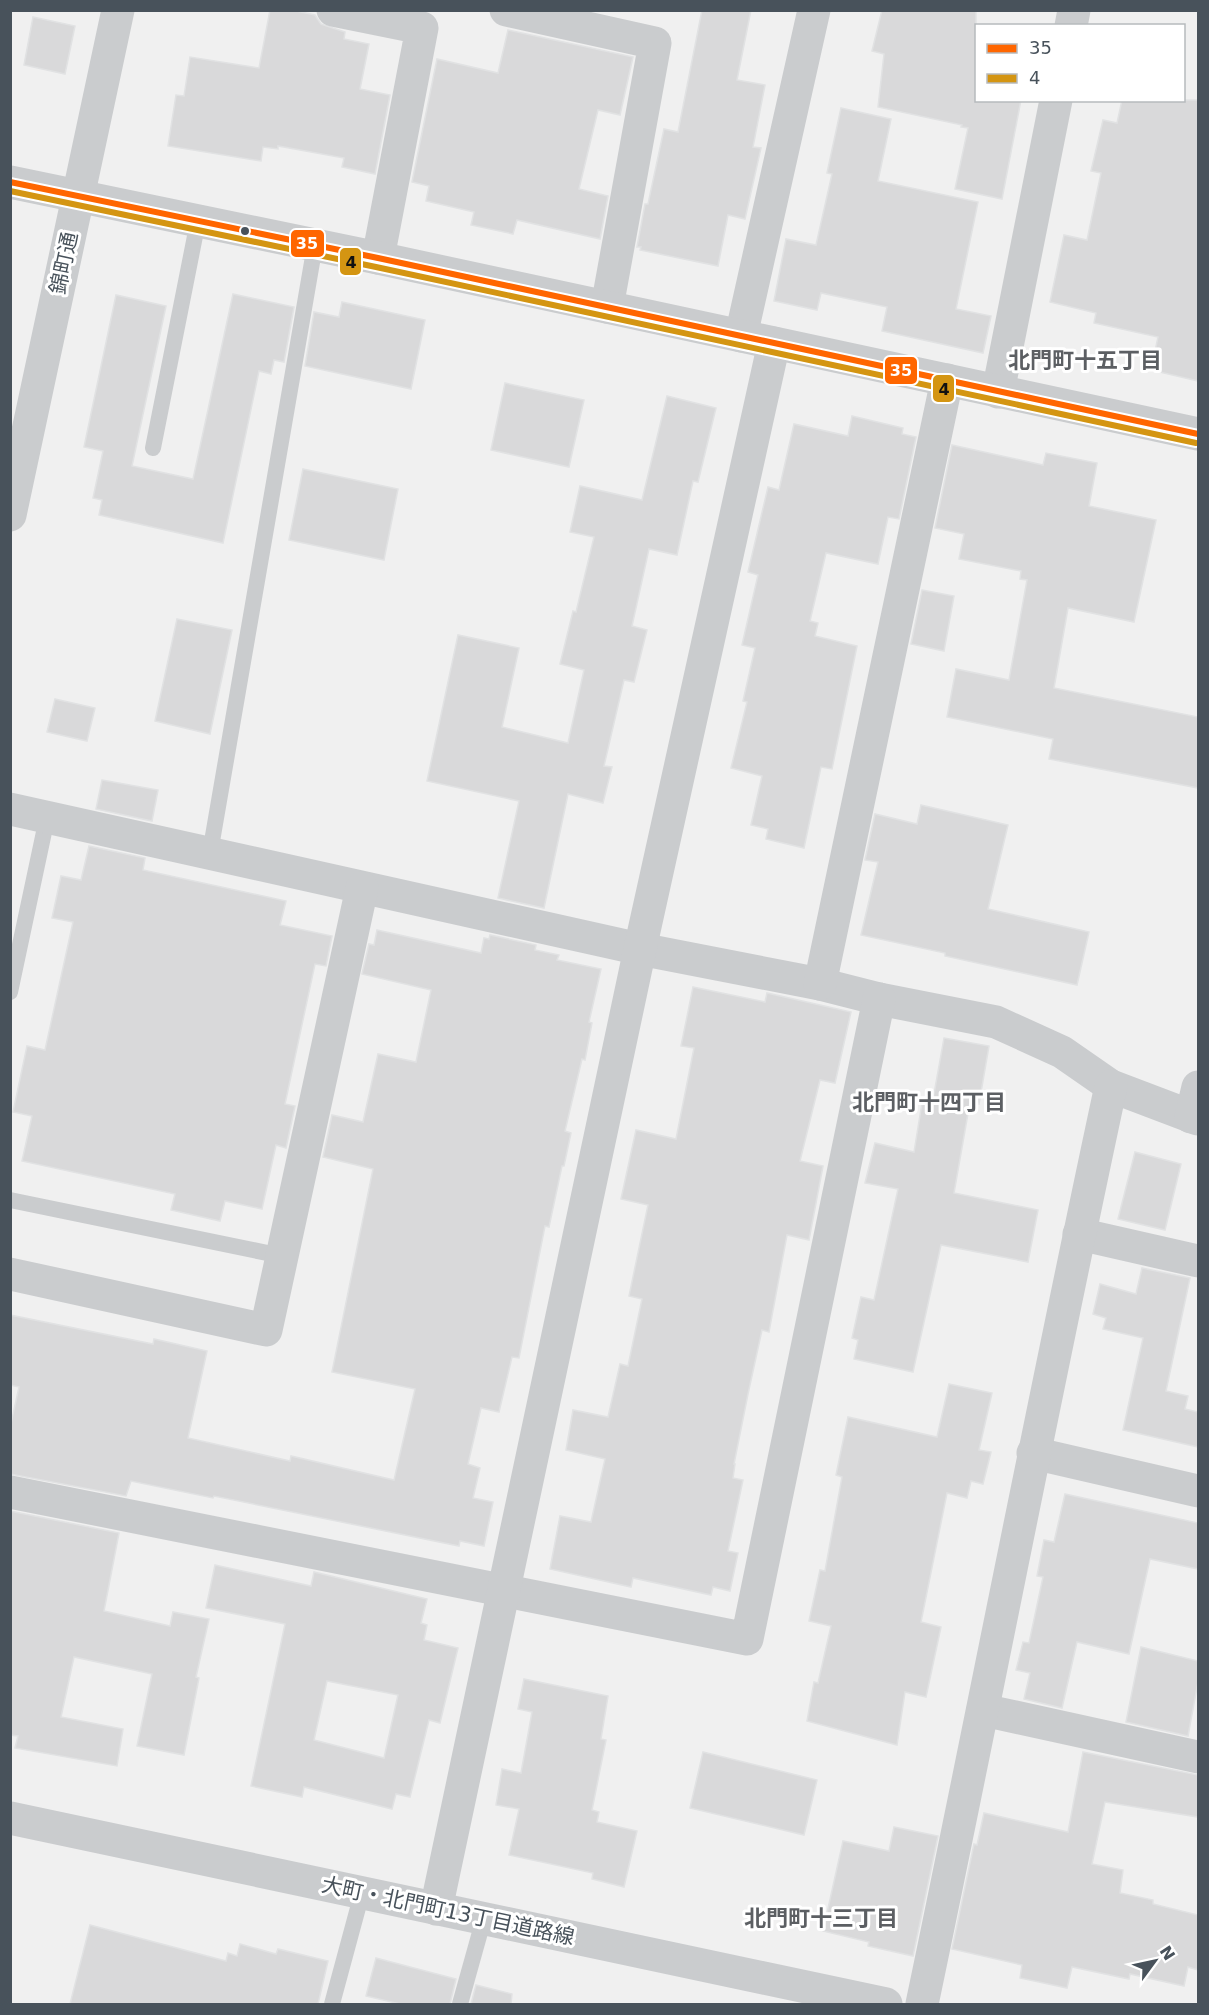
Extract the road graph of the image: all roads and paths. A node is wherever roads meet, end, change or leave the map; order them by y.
1 (118, 10) edge
2 (333, 10) edge
3 (506, 10) edge
4 (814, 10) edge
5 (430, 19) edge
6 (1056, 102) edge
7 (10, 182) edge
8 (78, 197) junction
9 (198, 221) junction
10 (315, 245) junction
11 (378, 258) junction
12 (607, 307) junction
13 (741, 336) junction
14 (774, 343) junction
15 (947, 380) junction
16 (998, 392) junction
17 (1198, 434) edge
18 (153, 448) dead end
19 (10, 515) edge
20 (10, 809) edge
21 (47, 818) junction
22 (210, 853) junction
23 (362, 888) junction
24 (640, 949) junction
25 (820, 984) junction
26 (10, 992) edge
27 (879, 999) junction
28 (1111, 1086) junction
29 (1196, 1108) edge
30 (10, 1200) edge
31 (1078, 1234) junction
32 (282, 1256) junction
33 (1198, 1261) edge
34 (10, 1274) edge
35 (1033, 1453) junction
36 (1198, 1491) edge
37 (10, 1492) edge
38 (504, 1590) junction
39 (983, 1710) junction
40 (1198, 1757) edge
41 (10, 1818) edge
42 (362, 1893) junction
43 (436, 1909) junction
44 (484, 1918) junction
45 (771, 1992) edge
46 (332, 2004) edge
47 (460, 2004) edge
48 (886, 2004) edge
49 (922, 2004) edge

1 - 8 street, 錦町通
2 - 5 street
3 - 12 street
4 - 13 street
5 - 11 street
6 - 16 street
7 - 8 street
8 - 9 street
8 - 19 street, 錦町通
9 - 10 street
9 - 18 lane
10 - 11 street
10 - 22 lane
11 - 12 street
12 - 13 street
13 - 14 street
14 - 15 street
14 - 24 street
15 - 16 street
15 - 25 street
16 - 17 street
20 - 21 street
21 - 22 street
21 - 26 lane
22 - 23 street
23 - 24 street
23 - 32 street
24 - 25 street
24 - 38 street
25 - 27 street
27 - 28 street
27 - 38 street
28 - 29 street
28 - 31 street
30 - 32 lane
31 - 33 street
31 - 35 street
32 - 34 street
35 - 36 street
35 - 39 street
37 - 38 street
38 - 43 street
39 - 40 street
39 - 49 street
41 - 42 street, 大町・北門町13丁目道路線
42 - 43 street, 大町・北門町13丁目道路線
42 - 46 lane
43 - 44 street, 大町・北門町13丁目道路線
44 - 45 street, 大町・北門町13丁目道路線
44 - 47 lane
45 - 48 street, 大町・北門町13丁目道路線

